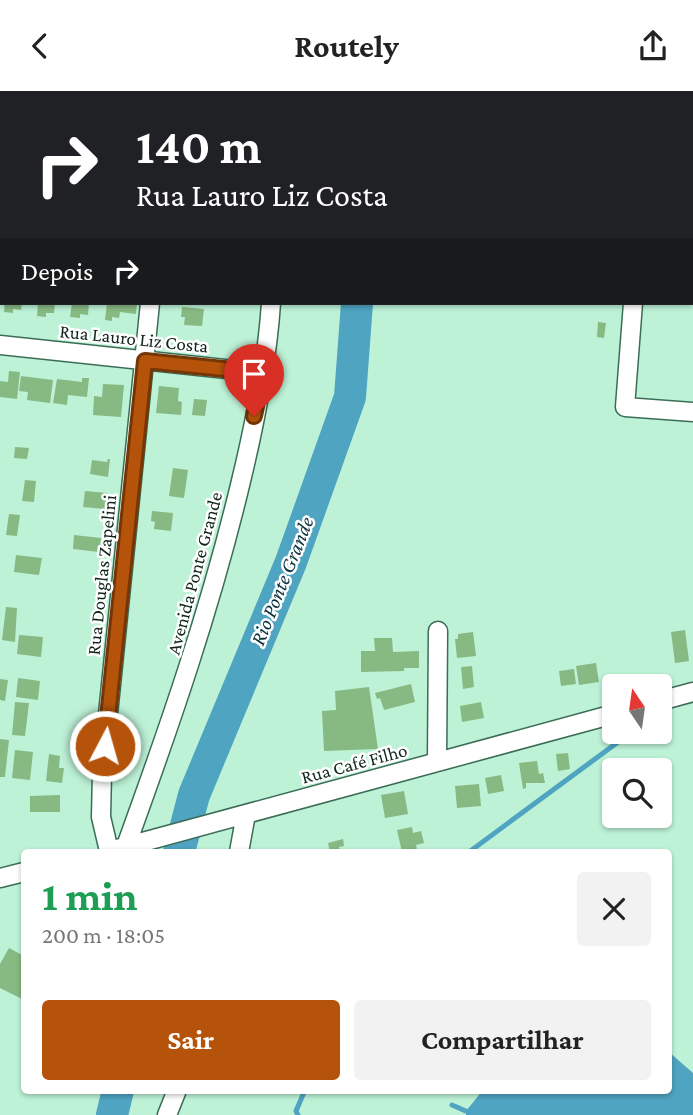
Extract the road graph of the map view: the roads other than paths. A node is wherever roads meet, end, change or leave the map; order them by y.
1 (150, 305) edge
2 (271, 305) edge
3 (633, 305) edge
4 (0, 345) edge
5 (145, 361) junction
6 (263, 373) junction
7 (693, 412) edge
8 (438, 631) dead end
9 (693, 692) edge
10 (672, 698) edge
11 (602, 717) edge
12 (437, 762) junction
13 (246, 814) junction
14 (113, 849) edge
15 (113, 849) edge
16 (117, 849) edge
17 (240, 849) edge
18 (21, 873) edge
19 (0, 878) edge
20 (175, 1094) edge
21 (167, 1115) edge

1 - 5 street, Rua Douglas Zapelini
2 - 6 street, Avenida Ponte Grande
3 - 7 street
4 - 5 street, Rua Lauro Liz Costa
5 - 6 street, Rua Lauro Liz Costa
5 - 14 street, Rua Douglas Zapelini
6 - 15 street, Avenida Ponte Grande
8 - 12 street
9 - 10 street
11 - 12 street, Rua Café Filho
12 - 13 street, Rua Café Filho
13 - 16 street, Rua Café Filho
13 - 17 street
18 - 19 street
20 - 21 street

